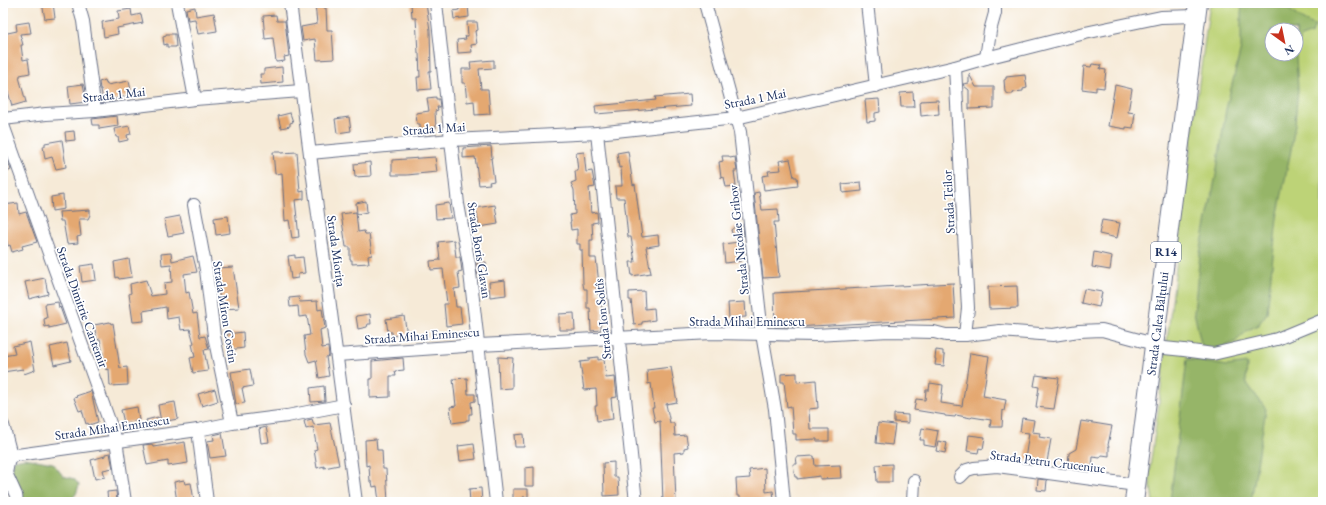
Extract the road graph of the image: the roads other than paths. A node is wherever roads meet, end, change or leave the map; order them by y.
1 (78, 3) edge
2 (177, 3) edge
3 (290, 3) edge
4 (436, 3) edge
5 (705, 3) edge
6 (867, 3) edge
7 (995, 3) edge
8 (1197, 10) edge
9 (986, 58) junction
10 (955, 67) junction
11 (876, 86) junction
12 (301, 91) junction
13 (195, 99) junction
14 (95, 111) junction
15 (736, 118) junction
16 (3, 119) edge
17 (3, 126) edge
18 (597, 133) junction
19 (451, 140) junction
20 (310, 152) junction
21 (194, 205) dead end
22 (1323, 320) edge
23 (762, 334) junction
24 (965, 335) junction
25 (619, 338) junction
26 (478, 345) junction
27 (1154, 346) junction
28 (337, 354) junction
29 (344, 405) junction
30 (232, 423) junction
31 (3, 425) edge
32 (198, 430) junction
33 (116, 440) junction
34 (7, 456) edge
35 (960, 477) dead end
36 (914, 481) dead end
37 (1135, 494) edge
38 (17, 502) edge
39 (125, 502) edge
40 (207, 502) edge
41 (356, 502) edge
42 (496, 502) edge
43 (636, 502) edge
44 (784, 502) edge
45 (913, 502) edge

1 - 14 street
2 - 13 street
3 - 12 street, Strada Miorița
4 - 19 street, Strada Boris Glavan
5 - 15 street, Strada Nicolae Gribov
6 - 11 street
7 - 9 street
8 - 9 street, Strada 1 Mai
8 - 27 main road, Strada Calea Bălțului / R14
9 - 10 street, Strada 1 Mai
10 - 11 street, Strada 1 Mai
10 - 24 street, Strada Teilor
11 - 15 street, Strada 1 Mai
12 - 13 street, Strada 1 Mai
12 - 20 street, Strada Miorița
13 - 14 street, Strada 1 Mai
14 - 16 street, Strada 1 Mai
15 - 18 street, Strada 1 Mai
15 - 23 street, Strada Nicolae Gribov
17 - 33 street, Strada Dimitrie Cantemir
18 - 19 street, Strada 1 Mai
18 - 25 street, Strada Ion Soltîs
19 - 20 street, Strada 1 Mai
19 - 26 street, Strada Boris Glavan
20 - 28 street, Strada Miorița
21 - 30 street, Strada Miron Costin
22 - 27 street, Strada Mihai Eminescu
23 - 24 street, Strada Mihai Eminescu
23 - 25 street, Strada Mihai Eminescu
23 - 44 street, Strada Nicolae Gribov
24 - 27 street, Strada Mihai Eminescu
25 - 26 street, Strada Mihai Eminescu
25 - 43 street, Strada Ion Soltîs
26 - 28 street, Strada Mihai Eminescu
26 - 42 street, Strada Boris Glavan
27 - 37 main road, Strada Calea Bălțului / R14
28 - 29 street, Strada Miorița
29 - 30 street, Strada Mihai Eminescu
29 - 41 street, Strada Miorița
30 - 32 street, Strada Mihai Eminescu
31 - 34 street
32 - 33 street, Strada Mihai Eminescu
32 - 40 street
33 - 34 street, Strada Mihai Eminescu
33 - 39 street, Strada Dimitrie Cantemir
34 - 38 street
35 - 37 street, Strada Petru Cruceniuc
36 - 45 street

